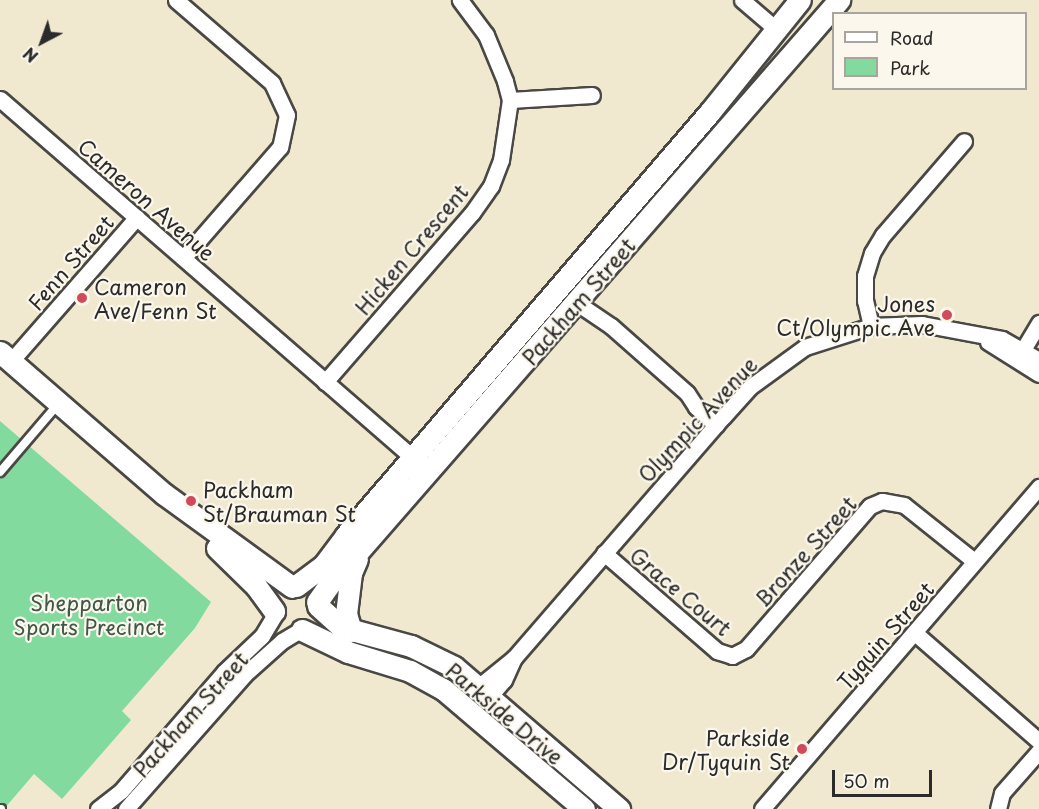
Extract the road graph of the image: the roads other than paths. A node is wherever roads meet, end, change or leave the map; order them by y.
1 (176, 0) edge
2 (460, 0) edge
3 (742, 0) edge
4 (800, 0) edge
5 (839, 0) edge
6 (776, 29) junction
7 (798, 47) junction
8 (592, 95) dead end
9 (0, 99) edge
10 (510, 100) junction
11 (964, 141) dead end
12 (137, 217) junction
13 (183, 258) junction
14 (564, 284) junction
15 (580, 299) junction
16 (1039, 322) edge
17 (871, 326) junction
18 (1020, 355) junction
19 (6, 356) edge
20 (1039, 360) edge
21 (1039, 374) edge
22 (325, 382) junction
23 (59, 403) junction
24 (719, 421) junction
25 (412, 457) junction
26 (0, 472) edge
27 (430, 473) junction
28 (1039, 487) edge
29 (224, 547) junction
30 (362, 551) junction
31 (604, 553) junction
32 (973, 560) junction
33 (294, 586) junction
34 (318, 604) junction
35 (274, 612) junction
36 (301, 630) junction
37 (351, 631) junction
38 (915, 633) junction
39 (732, 656) joint
40 (484, 692) junction
41 (469, 709) junction
42 (1039, 741) edge
43 (1039, 751) edge
44 (98, 809) edge
45 (126, 809) edge
46 (584, 809) edge
47 (619, 809) edge
48 (762, 809) edge
49 (998, 809) edge

1 - 13 street
2 - 10 street, Hicken Crescent
3 - 6 street
4 - 6 street, Packham Street
5 - 7 street, Packham Street
6 - 7 street
6 - 14 street, Packham Street
7 - 15 street, Packham Street
8 - 10 street
9 - 12 street, Cameron Avenue
10 - 22 street, Hicken Crescent
11 - 17 street
12 - 13 street, Cameron Avenue
12 - 19 street, Fenn Street
13 - 22 street, Cameron Avenue
14 - 15 street
14 - 25 street, Packham Street
15 - 24 street
15 - 27 street, Packham Street
16 - 18 street
17 - 18 street, Olympic Avenue
17 - 24 street, Olympic Avenue
18 - 20 street, Olympic Avenue
18 - 21 street, Olympic Avenue
19 - 23 street
22 - 25 street, Cameron Avenue
23 - 26 lane
23 - 29 street
24 - 31 street, Olympic Avenue
25 - 27 street, Cameron Avenue
25 - 33 street, Packham Street
27 - 30 street, Packham Street
28 - 32 street, Tyquin Street
29 - 33 street
29 - 35 street
30 - 34 street, Packham Street
30 - 37 street
31 - 39 street, Grace Court
31 - 40 street, Olympic Avenue
32 - 38 street, Tyquin Street
32 - 39 street, Bronze Street
33 - 34 street
33 - 35 street
34 - 36 street
34 - 37 street, Parkside Drive
35 - 36 street
35 - 44 street, Packham Street
36 - 41 street, Parkside Drive
36 - 45 street, Packham Street
37 - 40 street, Parkside Drive
38 - 42 street
38 - 48 street, Tyquin Street
40 - 41 street
40 - 47 street, Parkside Drive
41 - 46 street, Parkside Drive
43 - 49 street

